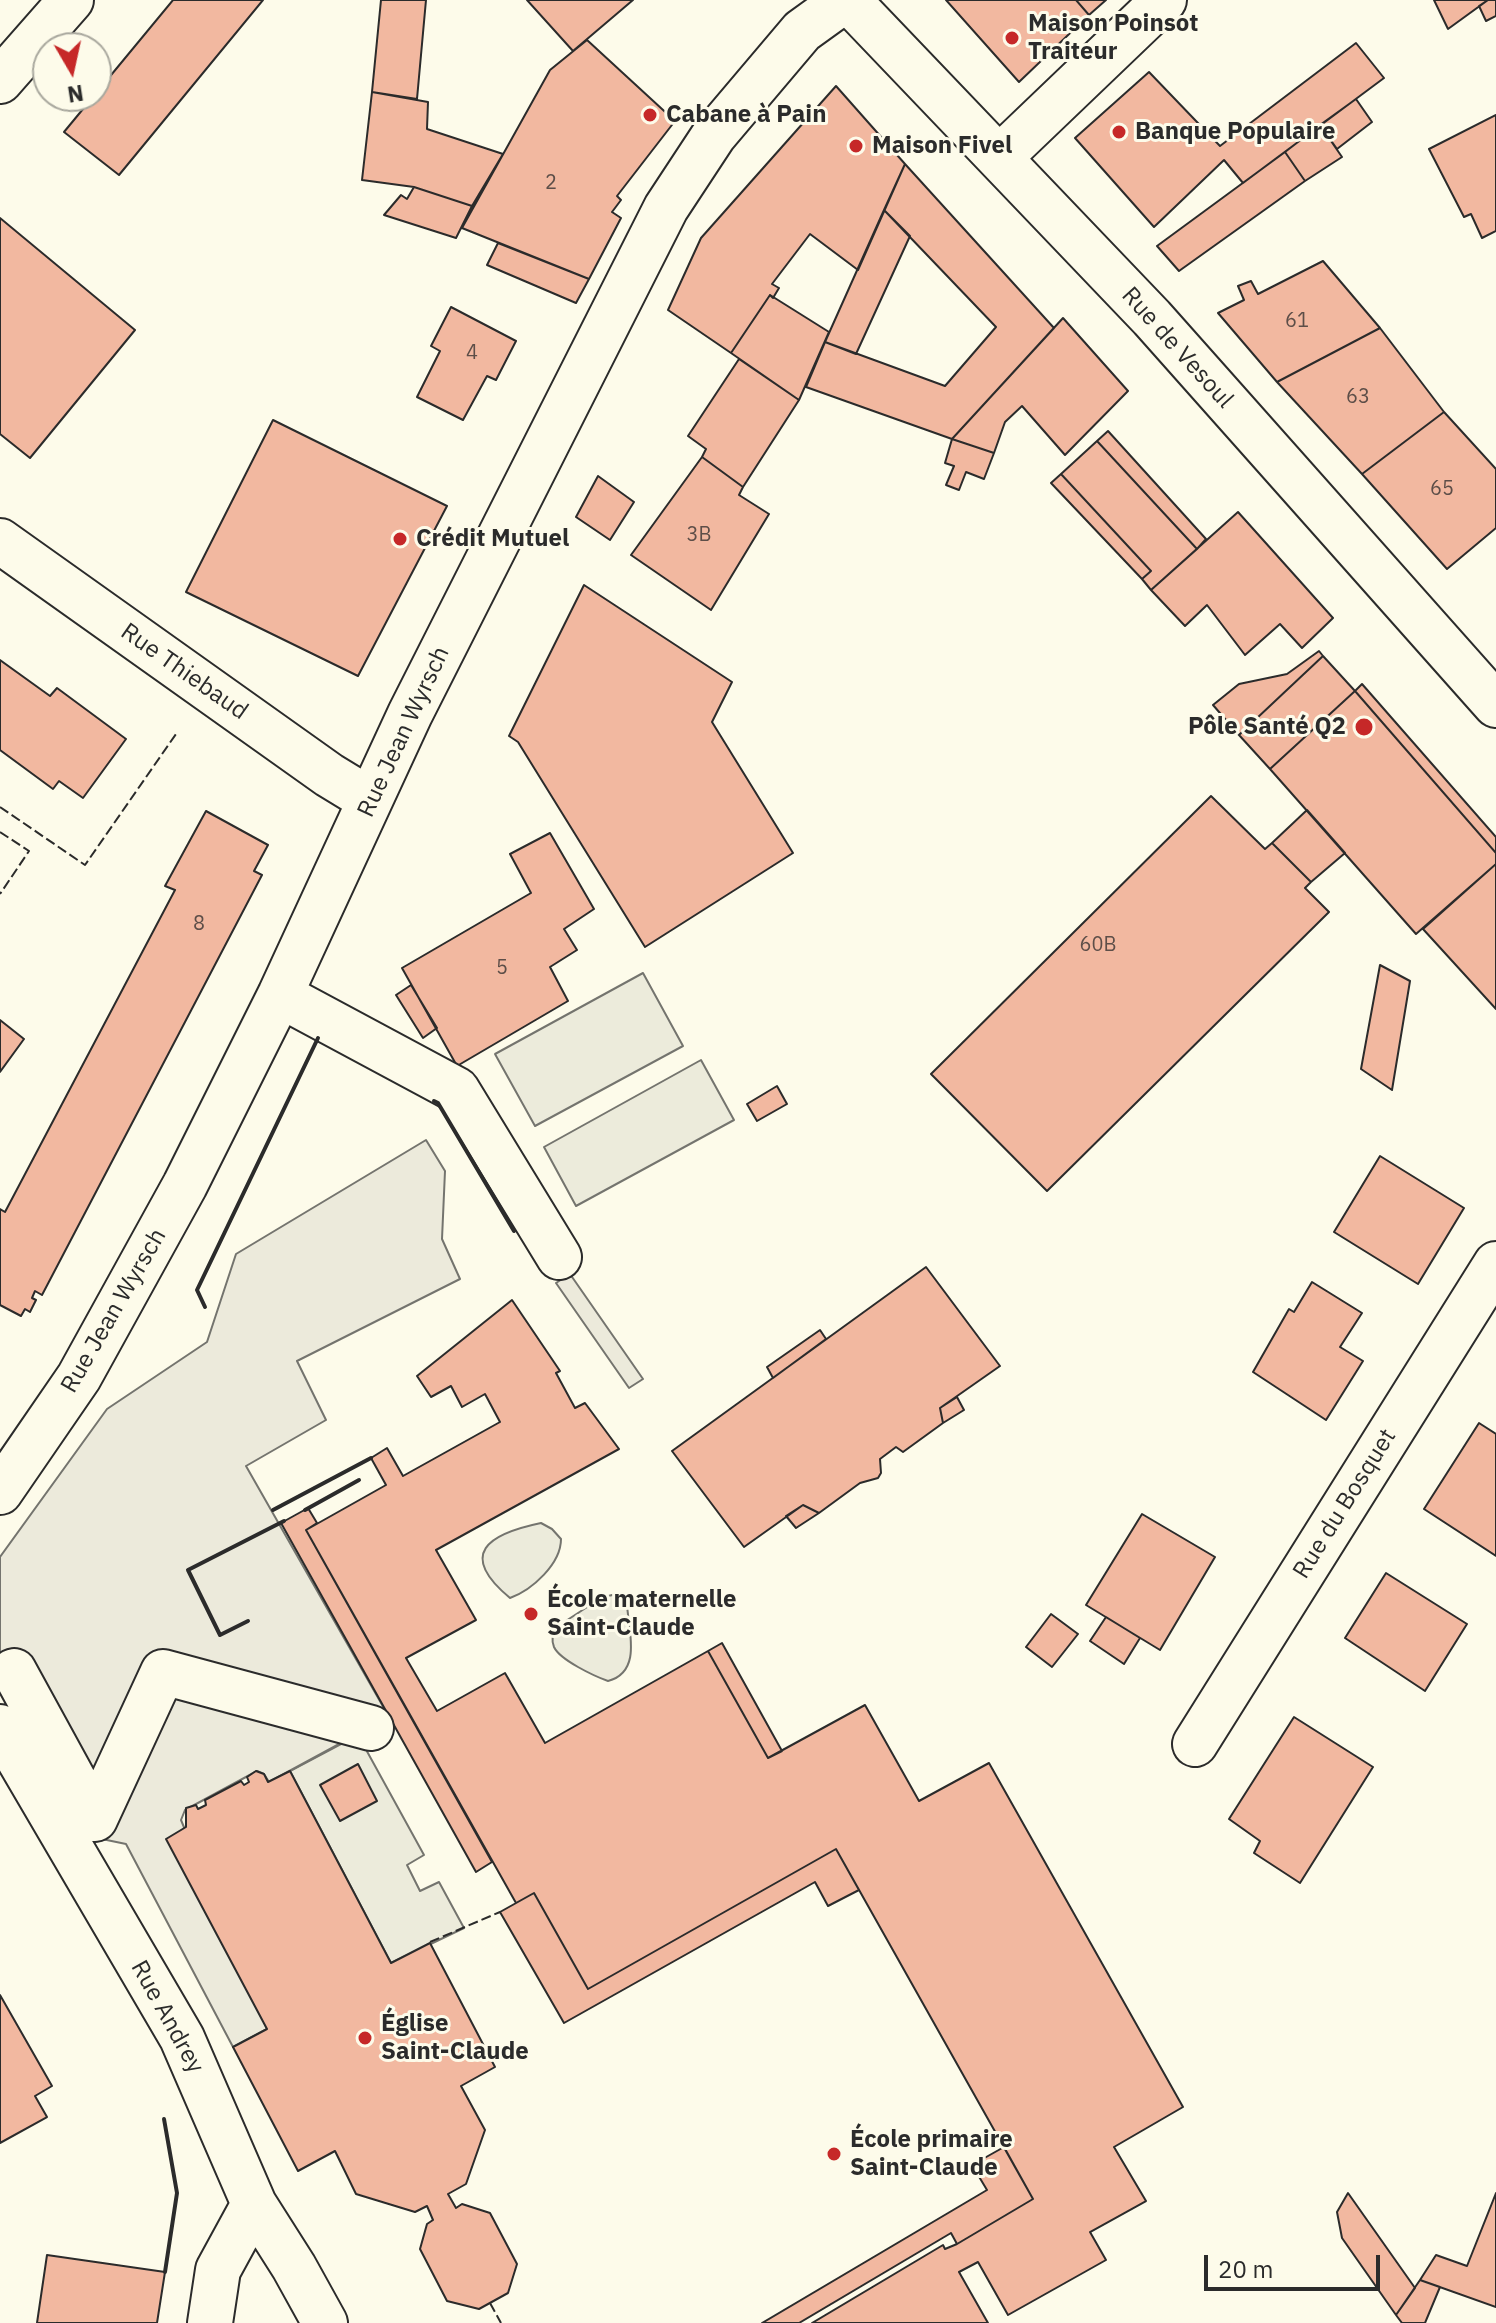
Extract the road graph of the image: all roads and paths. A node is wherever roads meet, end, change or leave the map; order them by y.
1 (71, 0) edge
2 (846, 0) edge
3 (1164, 0) edge
4 (0, 81) edge
5 (1000, 157) junction
6 (0, 541) edge
7 (1496, 705) edge
8 (370, 800) junction
9 (280, 995) junction
10 (559, 1257) dead end
11 (1496, 1264) edge
12 (0, 1492) edge
13 (14, 1671) dead end
14 (0, 1727) edge
15 (371, 1728) dead end
16 (1195, 1744) dead end
17 (254, 2204) junction
18 (210, 2323) edge
19 (325, 2323) edge

1 - 4 street
2 - 5 street, Rue de Vesoul
2 - 8 street, Rue Jean Wyrsch
3 - 5 street
5 - 7 street, Rue de Vesoul
6 - 8 street, Rue Thiebaud
8 - 9 street, Rue Jean Wyrsch
9 - 10 street
9 - 12 street, Rue Jean Wyrsch
11 - 16 street, Rue du Bosquet
13 - 15 street
14 - 17 street, Rue Andrey
17 - 18 street
17 - 19 street, Rue Andrey

